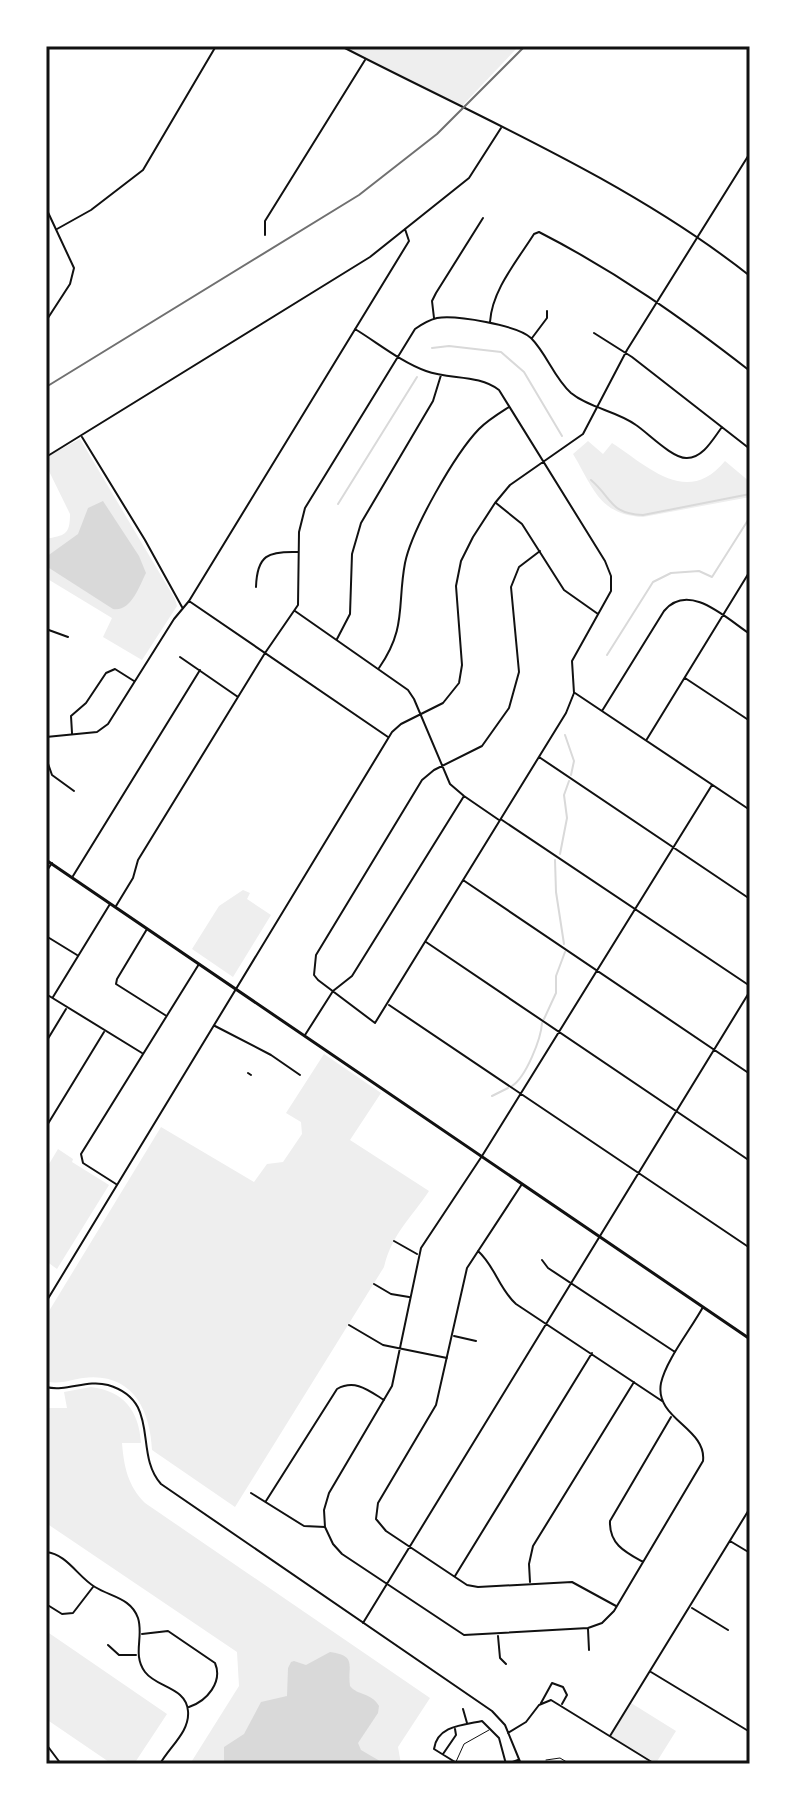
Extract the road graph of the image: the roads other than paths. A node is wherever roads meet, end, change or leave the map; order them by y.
1 (216, 46) edge
2 (341, 46) edge
3 (365, 59) junction
4 (501, 128) junction
5 (750, 153) edge
6 (748, 159) edge
7 (46, 208) edge
8 (483, 218) dead end
9 (57, 229) junction
10 (405, 229) junction
11 (265, 235) dead end
12 (699, 238) junction
13 (750, 276) edge
14 (658, 301) junction
15 (547, 311) dead end
16 (434, 319) junction
17 (46, 321) edge
18 (490, 323) junction
19 (355, 329) junction
20 (594, 333) dead end
21 (531, 339) junction
22 (625, 353) junction
23 (397, 356) junction
24 (750, 371) edge
25 (441, 374) junction
26 (509, 406) junction
27 (598, 406) junction
28 (722, 427) junction
29 (81, 435) junction
30 (750, 449) edge
31 (46, 457) edge
32 (544, 462) junction
33 (495, 503) junction
34 (540, 551) junction
35 (299, 552) junction
36 (750, 571) edge
37 (256, 587) dead end
38 (189, 601) junction
39 (183, 608) junction
40 (294, 611) junction
41 (599, 615) junction
42 (722, 616) junction
43 (46, 629) edge
44 (750, 634) edge
45 (68, 637) dead end
46 (337, 640) junction
47 (265, 653) junction
48 (180, 657) dead end
49 (379, 669) junction
50 (200, 670) junction
51 (685, 678) junction
52 (135, 682) junction
53 (574, 693) junction
54 (238, 697) junction
55 (602, 711) junction
56 (421, 715) junction
57 (750, 721) edge
58 (72, 734) junction
59 (46, 737) edge
60 (389, 738) junction
61 (646, 740) junction
62 (539, 757) junction
63 (46, 758) edge
64 (442, 766) junction
65 (712, 785) junction
66 (74, 791) dead end
67 (464, 796) junction
68 (750, 810) edge
69 (501, 820) junction
70 (673, 847) junction
71 (46, 860) edge
72 (52, 863) junction
73 (46, 872) edge
74 (72, 877) junction
75 (463, 880) junction
76 (750, 899) edge
77 (110, 904) junction
78 (115, 907) junction
79 (635, 909) junction
80 (147, 928) junction
81 (46, 936) edge
82 (425, 941) junction
83 (78, 956) junction
84 (199, 964) junction
85 (597, 970) junction
86 (236, 989) junction
87 (750, 989) edge
88 (333, 991) junction
89 (46, 994) edge
90 (53, 998) junction
91 (387, 1004) junction
92 (67, 1007) junction
93 (166, 1016) junction
94 (214, 1025) junction
95 (105, 1030) junction
96 (559, 1031) junction
97 (305, 1036) junction
98 (46, 1042) edge
99 (714, 1049) junction
100 (143, 1054) junction
101 (750, 1074) edge
102 (300, 1075) dead end
103 (520, 1094) junction
104 (677, 1111) junction
105 (46, 1127) edge
106 (482, 1156) junction
107 (750, 1161) edge
108 (639, 1173) junction
109 (117, 1184) junction
110 (522, 1184) junction
111 (599, 1236) junction
112 (394, 1241) dead end
113 (750, 1248) edge
114 (477, 1251) junction
115 (418, 1255) junction
116 (542, 1260) dead end
117 (571, 1282) junction
118 (374, 1284) dead end
119 (410, 1297) junction
120 (46, 1302) edge
121 (703, 1307) junction
122 (547, 1323) junction
123 (349, 1325) dead end
124 (452, 1336) junction
125 (750, 1339) edge
126 (476, 1341) dead end
127 (400, 1349) junction
128 (592, 1353) junction
129 (676, 1353) junction
130 (448, 1358) junction
131 (634, 1382) junction
132 (46, 1387) edge
133 (384, 1400) junction
134 (663, 1402) junction
135 (672, 1415) junction
136 (251, 1493) dead end
137 (265, 1502) junction
138 (750, 1508) edge
139 (325, 1527) junction
140 (730, 1541) junction
141 (409, 1547) junction
142 (46, 1552) edge
143 (750, 1553) edge
144 (644, 1563) junction
145 (454, 1577) junction
146 (530, 1583) junction
147 (386, 1584) junction
148 (94, 1586) junction
149 (46, 1604) edge
150 (617, 1606) junction
151 (690, 1606) junction
152 (363, 1623) junction
153 (588, 1628) junction
154 (728, 1630) dead end
155 (140, 1634) junction
156 (498, 1634) junction
157 (108, 1645) dead end
158 (589, 1650) dead end
159 (138, 1655) junction
160 (506, 1664) dead end
161 (650, 1671) junction
162 (541, 1703) junction
163 (562, 1705) junction
164 (188, 1707) junction
165 (463, 1709) dead end
166 (468, 1724) junction
167 (455, 1727) junction
168 (489, 1730) junction
169 (750, 1732) edge
170 (508, 1733) junction
171 (610, 1736) junction
172 (46, 1744) edge
173 (442, 1755) junction
174 (546, 1760) dead end
175 (520, 1762) edge
176 (455, 1763) edge
177 (61, 1764) edge
178 (160, 1764) edge
179 (507, 1764) edge
180 (570, 1764) edge
181 (655, 1764) edge

1 - 9 street
2 - 3 street
3 - 4 street
3 - 11 street
4 - 10 street
4 - 12 street
5 - 6 street
6 - 12 street
7 - 9 street
8 - 16 street
9 - 17 street
10 - 19 street
10 - 29 street
12 - 13 street
12 - 14 street
14 - 18 street
14 - 22 street
14 - 24 street
15 - 21 street
16 - 18 street
16 - 23 street
18 - 21 street
19 - 23 street
19 - 38 street
20 - 22 street
21 - 27 street
22 - 27 street
22 - 28 street
23 - 25 street
23 - 35 street
25 - 26 street
25 - 46 street
26 - 32 street
26 - 49 street
27 - 28 street
27 - 32 street
28 - 30 street
29 - 31 street
29 - 39 street
32 - 33 street
32 - 41 street
33 - 34 street
33 - 56 street
34 - 41 street
34 - 64 street
35 - 37 street
35 - 40 street
36 - 42 street
38 - 39 street
38 - 47 street
39 - 52 street
40 - 46 street
40 - 47 street
41 - 53 street
42 - 44 street
42 - 51 street
42 - 55 street
43 - 45 street
46 - 49 street
47 - 54 street
47 - 60 street
48 - 50 street
49 - 56 street
50 - 54 street
50 - 74 street
51 - 57 street
51 - 61 street
52 - 58 street
52 - 58 street
53 - 55 street
53 - 62 street
54 - 78 street
55 - 61 street
56 - 60 street
56 - 64 street
58 - 59 street
60 - 86 street
61 - 65 street
62 - 69 street
62 - 70 street
63 - 66 street
64 - 67 street
64 - 88 street
65 - 68 street
65 - 70 street
67 - 69 street
67 - 88 street
69 - 75 street
69 - 79 street
70 - 76 street
70 - 79 street
71 - 72 main road
72 - 73 street
72 - 74 main road
74 - 77 main road
75 - 82 street
75 - 85 street
77 - 78 main road
77 - 83 street
78 - 80 main road
79 - 85 street
79 - 87 street
80 - 84 main road
80 - 93 street
81 - 83 street
82 - 91 street
82 - 96 street
83 - 90 street
84 - 86 main road
84 - 93 street
85 - 96 street
85 - 99 street
86 - 94 street
86 - 97 main road
87 - 99 street
88 - 91 street
88 - 97 street
89 - 90 street
90 - 92 street
91 - 103 street
92 - 95 street
92 - 98 street
93 - 100 street
94 - 102 street
94 - 109 street
95 - 100 street
95 - 105 street
96 - 103 street
96 - 104 street
97 - 106 main road
99 - 101 street
99 - 104 street
100 - 109 street
103 - 106 street
103 - 108 street
104 - 107 street
104 - 108 street
106 - 110 main road
106 - 115 street
108 - 111 street
108 - 113 street
109 - 120 street
110 - 111 main road
110 - 114 street
111 - 117 street
111 - 121 main road
112 - 115 street
114 - 122 street
114 - 124 street
115 - 119 street
116 - 117 street
117 - 122 street
117 - 129 street
118 - 119 street
119 - 127 street
121 - 125 main road
121 - 129 street
122 - 128 street
122 - 141 street
123 - 127 street
124 - 126 street
124 - 130 street
127 - 130 street
127 - 133 street
128 - 131 street
128 - 145 street
129 - 134 street
130 - 141 street
131 - 134 street
131 - 146 street
132 - 152 street
133 - 137 street
133 - 139 street
134 - 135 street
135 - 144 street
135 - 144 street
136 - 137 street
137 - 139 street
138 - 140 street
139 - 147 street
140 - 143 street
140 - 151 street
141 - 145 street
141 - 147 street
142 - 148 street
144 - 150 street
145 - 146 street
146 - 150 street
147 - 152 street
147 - 156 street
148 - 149 street
148 - 155 street
150 - 153 street
151 - 154 street
151 - 161 street
152 - 170 street
153 - 156 street
153 - 158 street
155 - 159 street
155 - 164 street
156 - 160 street
157 - 159 street
159 - 164 street
161 - 169 street
161 - 171 street
162 - 163 street
162 - 163 street
162 - 170 street
163 - 171 street
164 - 178 street
165 - 166 street
166 - 167 street
166 - 168 street
167 - 173 street
167 - 173 street
168 - 176 lane
168 - 179 street
170 - 175 street
171 - 181 street
172 - 177 street
173 - 176 street
174 - 180 lane
175 - 179 street

